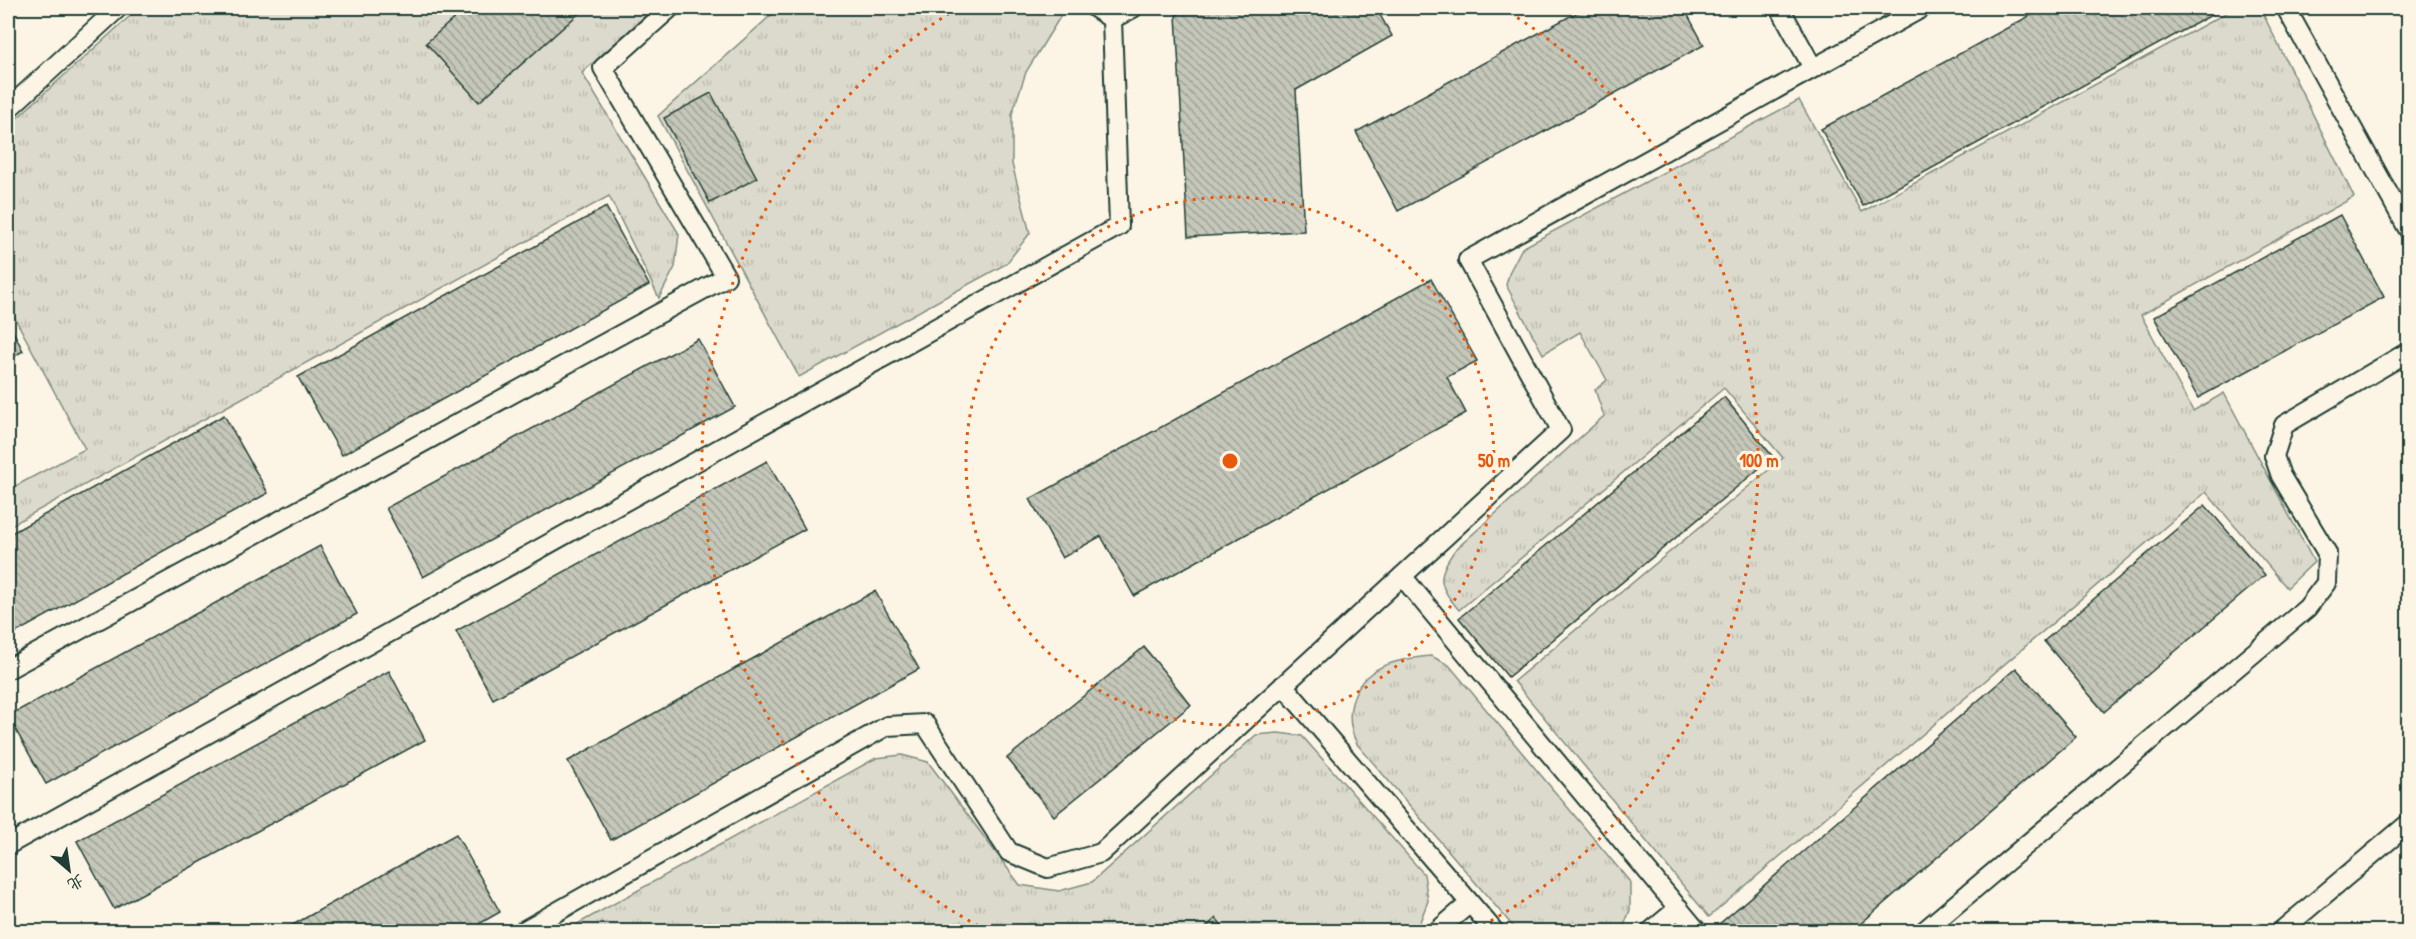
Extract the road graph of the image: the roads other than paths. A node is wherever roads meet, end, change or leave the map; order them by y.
1 (118, 8) edge
2 (670, 8) edge
3 (1095, 8) edge
4 (1133, 8) edge
5 (1780, 8) edge
6 (1922, 8) edge
7 (2286, 8) edge
8 (1112, 19) junction
9 (1813, 68) junction
10 (8, 109) edge
11 (2409, 229) edge
12 (2409, 351) edge
13 (1402, 576) junction
14 (8, 669) edge
15 (1283, 685) junction
16 (2409, 824) edge
17 (8, 845) edge
18 (1470, 903) junction
19 (1679, 908) junction
20 (521, 932) edge
21 (1436, 932) edge
22 (1495, 932) edge
23 (1650, 932) edge
24 (1698, 932) edge
25 (1923, 932) edge
26 (2280, 932) edge

1 - 10 lane
2 - 14 lane
3 - 8 lane
4 - 8 lane
5 - 9 lane
6 - 9 lane
7 - 11 lane
8 - 17 lane
9 - 13 lane
12 - 25 lane
13 - 15 lane
13 - 19 lane
15 - 18 lane
15 - 20 lane
16 - 26 lane
18 - 21 lane
18 - 22 lane
19 - 23 lane
19 - 24 lane

